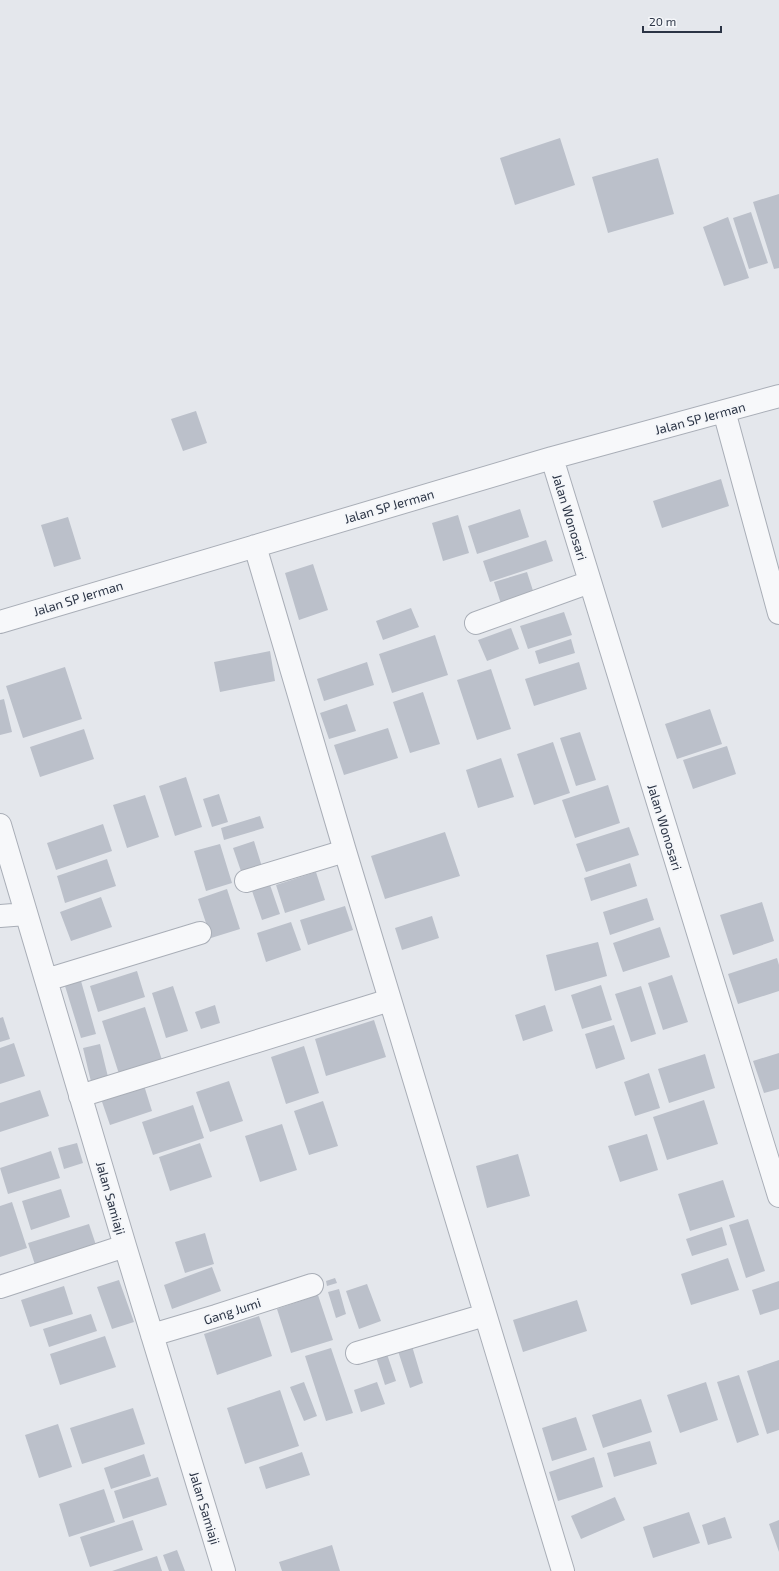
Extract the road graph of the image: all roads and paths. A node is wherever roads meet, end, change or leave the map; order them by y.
1 (779, 396) edge
2 (724, 411) junction
3 (552, 458) junction
4 (255, 546) junction
5 (590, 582) junction
6 (779, 613) edge
7 (0, 622) edge
8 (476, 623) dead end
9 (0, 825) edge
10 (345, 851) junction
11 (246, 880) dead end
12 (26, 914) junction
13 (0, 916) edge
14 (200, 933) dead end
15 (46, 980) junction
16 (390, 1000) junction
17 (80, 1096) junction
18 (779, 1196) edge
19 (125, 1246) junction
20 (312, 1285) dead end
21 (0, 1287) edge
22 (485, 1315) junction
23 (152, 1335) junction
24 (357, 1353) dead end
25 (224, 1571) edge
26 (563, 1571) edge

1 - 2 street, Jalan SP Jerman
2 - 3 street, Jalan SP Jerman
2 - 6 street
3 - 4 street, Jalan SP Jerman
3 - 5 street, Jalan Wonosari
4 - 7 street, Jalan SP Jerman
4 - 10 street
5 - 8 street
5 - 18 street, Jalan Wonosari
9 - 12 street, Jalan Samiaji
10 - 11 street
10 - 16 street
12 - 13 street
12 - 15 street, Jalan Samiaji
14 - 15 street
15 - 17 street, Jalan Samiaji
16 - 17 street
16 - 22 street
17 - 19 street, Jalan Samiaji
19 - 21 street
19 - 23 street, Jalan Samiaji
20 - 23 street, Gang Jumi
22 - 24 street
22 - 26 street
23 - 25 street, Jalan Samiaji

